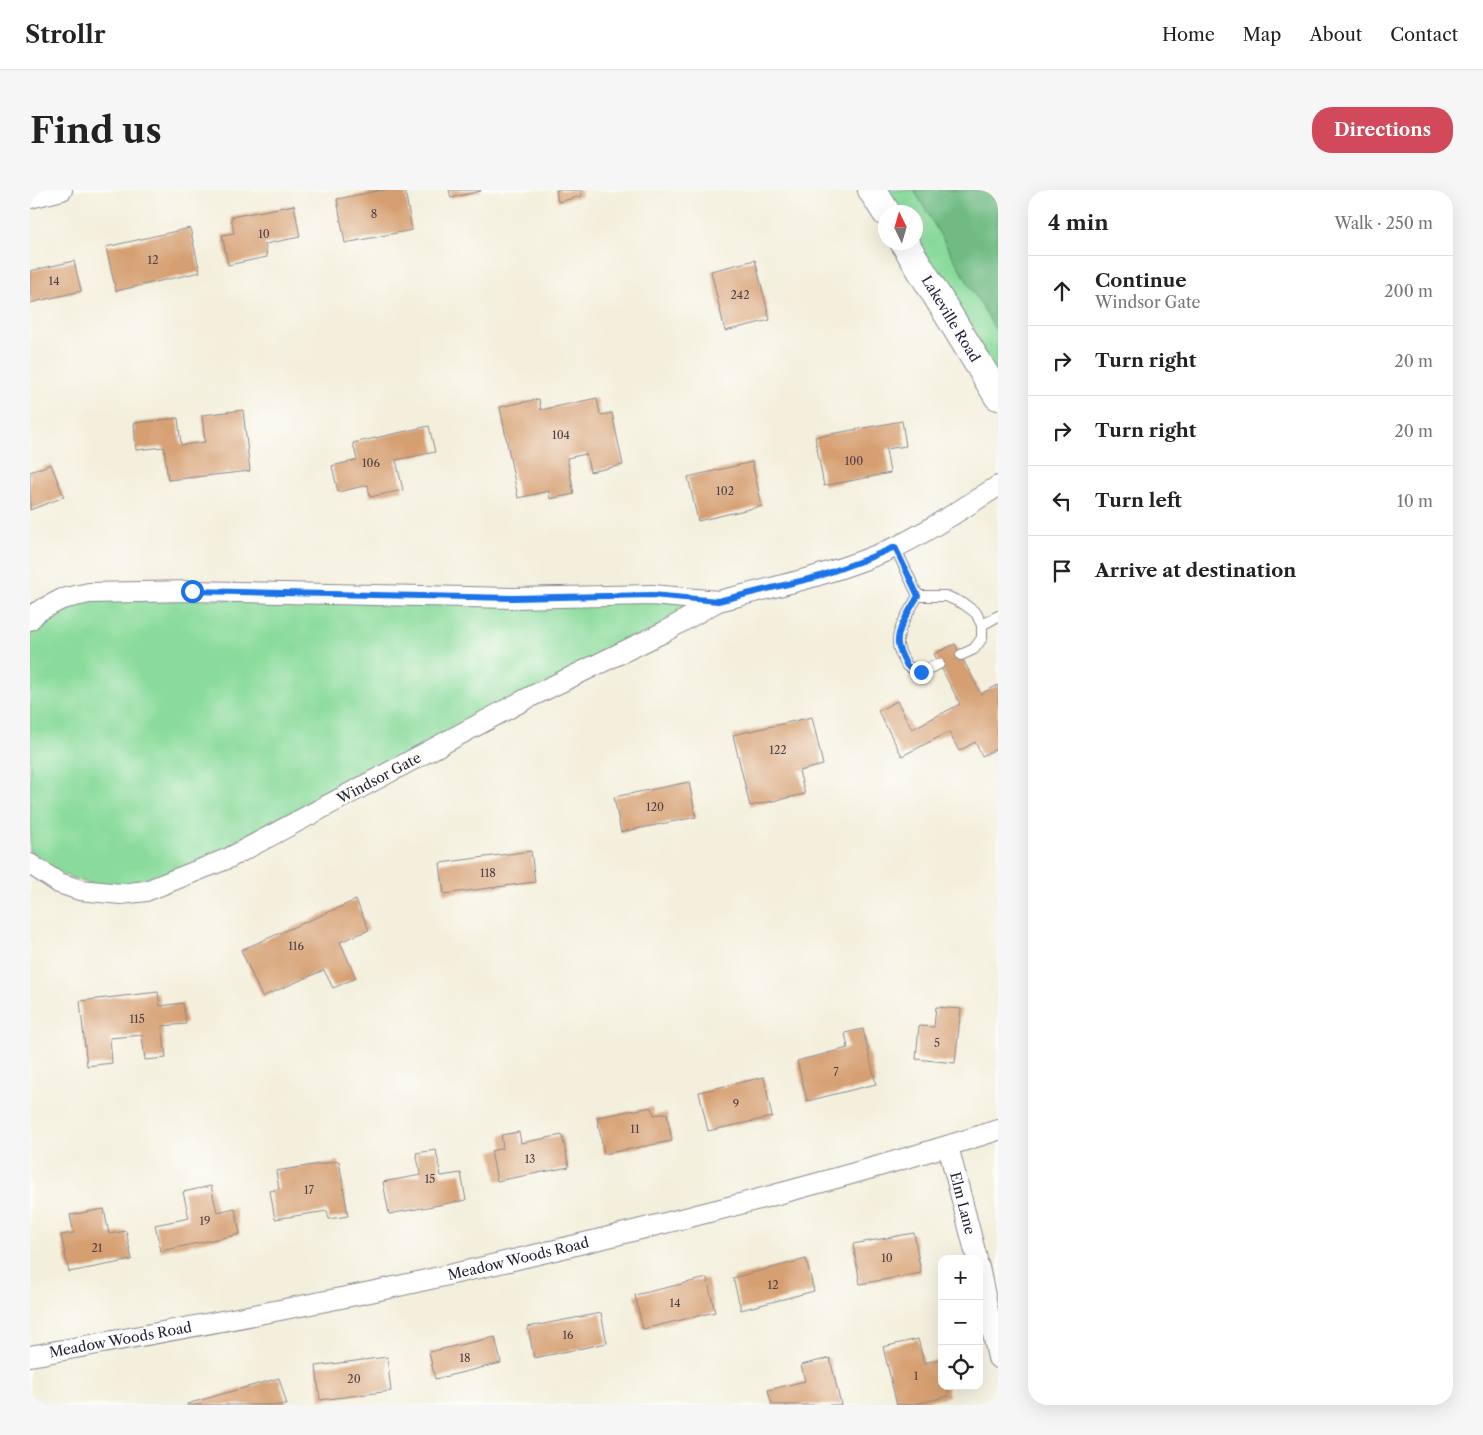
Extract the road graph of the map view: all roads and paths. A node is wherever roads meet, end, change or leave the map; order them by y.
1 (62, 190) edge
2 (872, 190) edge
3 (30, 198) edge
4 (882, 205) edge
5 (909, 250) edge
6 (998, 396) edge
7 (998, 486) edge
8 (895, 547) junction
9 (918, 596) junction
10 (718, 601) junction
11 (998, 616) edge
12 (30, 620) edge
13 (982, 625) junction
14 (960, 655) dead end
15 (940, 664) dead end
16 (30, 864) edge
17 (998, 1130) edge
18 (948, 1146) junction
19 (977, 1255) edge
20 (983, 1286) edge
21 (30, 1356) edge
22 (998, 1358) edge

1 - 3 street
2 - 4 main road
5 - 6 main road, Lakeville Road
7 - 8 street, Windsor Gate
8 - 9 lane
8 - 10 street, Windsor Gate
9 - 13 lane
9 - 15 lane
10 - 12 street, Windsor Gate
10 - 16 street, Windsor Gate
11 - 13 lane
13 - 14 lane
17 - 18 street, Meadow Woods Road
18 - 19 street, Elm Lane
18 - 21 street, Meadow Woods Road
20 - 22 street

